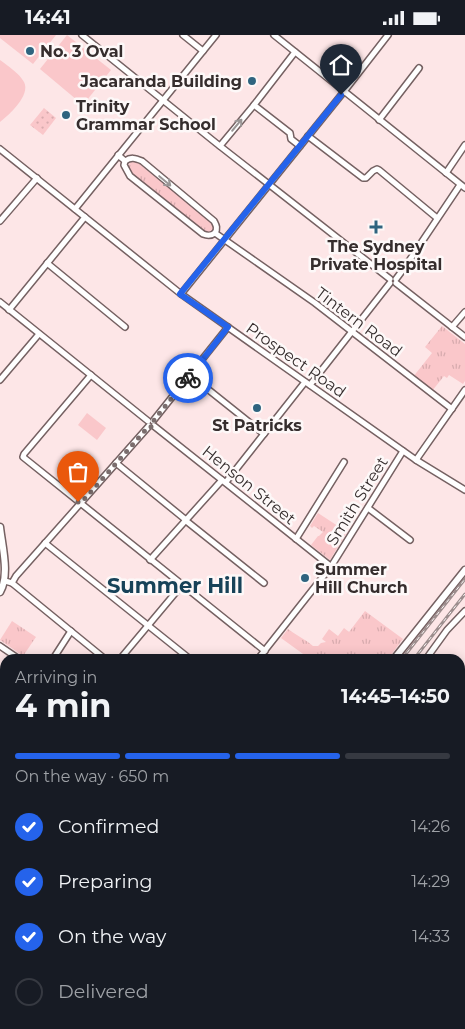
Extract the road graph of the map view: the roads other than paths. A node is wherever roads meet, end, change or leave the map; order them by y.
1 (82, 35) edge
2 (182, 35) edge
3 (216, 35) edge
4 (274, 35) edge
5 (385, 36) edge
6 (203, 51) junction
7 (295, 52) junction
8 (419, 68) dead end
9 (344, 91) junction
10 (164, 101) junction
11 (254, 105) junction
12 (379, 120) junction
13 (308, 136) junction
14 (465, 145) edge
15 (220, 146) junction
16 (300, 146) junction
17 (0, 149) edge
18 (118, 155) junction
19 (125, 161) junction
20 (446, 173) junction
21 (37, 178) junction
22 (269, 185) junction
23 (463, 186) edge
24 (75, 209) junction
25 (85, 217) junction
26 (438, 218) junction
27 (0, 221) edge
28 (215, 233) junction
29 (224, 239) junction
30 (47, 263) junction
31 (393, 281) junction
32 (180, 294) junction
33 (0, 302) edge
34 (9, 310) junction
35 (465, 312) edge
36 (125, 327) dead end
37 (228, 327) junction
38 (452, 327) junction
39 (352, 332) junction
40 (39, 334) junction
41 (465, 337) edge
42 (91, 375) junction
43 (190, 375) junction
44 (0, 380) edge
45 (308, 384) junction
46 (465, 390) edge
47 (452, 409) junction
48 (151, 424) junction
49 (264, 434) junction
50 (403, 451) junction
51 (416, 461) junction
52 (344, 462) dead end
53 (116, 463) junction
54 (224, 481) junction
55 (465, 490) edge
56 (81, 503) junction
57 (368, 508) junction
58 (186, 520) junction
59 (0, 527) edge
60 (0, 531) edge
61 (296, 539) junction
62 (410, 539) dead end
63 (45, 543) junction
64 (150, 560) junction
65 (330, 566) junction
66 (465, 570) edge
67 (8, 582) junction
68 (264, 583) dead end
69 (182, 585) junction
70 (0, 592) edge
71 (465, 611) edge
72 (148, 626) junction
73 (71, 631) junction
74 (0, 646) edge
75 (265, 651) junction
76 (12, 654) edge
77 (56, 654) edge
78 (99, 654) edge
79 (124, 654) edge
80 (184, 654) edge
81 (262, 654) edge
82 (398, 654) edge
83 (430, 654) edge

1 - 10 street
2 - 6 street
3 - 6 street
4 - 7 street
5 - 9 street
6 - 10 street
7 - 9 street
7 - 11 street
8 - 12 street
9 - 12 street
9 - 13 street
10 - 15 street
10 - 18 street
15 -> 11 street
11 - 16 street
12 - 20 street
13 - 16 street
13 - 26 street
14 - 20 street
15 - 22 street
16 - 22 street
17 - 21 street, Prospect Road
18 - 19 street
18 - 24 street
19 - 28 street
19 -> 28 street
20 - 23 street
21 - 24 street, Prospect Road
21 - 27 street
22 - 29 street
22 - 31 street
23 - 26 street
24 - 25 street, Prospect Road
25 - 30 street
25 - 32 street, Prospect Road
26 - 31 street
28 - 29 street, Tintern Road
29 - 32 street
29 - 39 street, Tintern Road
30 - 34 street
30 - 36 street
31 - 38 street
31 - 39 street
32 - 37 street, Prospect Road
33 - 34 street, Henson Street
34 - 40 street, Henson Street
35 - 38 street
37 - 43 street
37 - 45 street, Prospect Road
38 - 41 street
39 - 45 street
39 - 47 street, Tintern Road
40 - 42 street, Henson Street
40 - 44 street
42 - 48 street, Henson Street
42 - 56 street
43 - 48 street
43 - 49 street
45 - 49 street
45 - 50 street, Prospect Road
46 - 47 street
47 - 51 street
48 - 53 street
48 - 54 street, Henson Street
49 - 54 street
50 - 51 street, Prospect Road
50 - 57 street, Smith Street
51 - 55 street, Prospect Road
52 - 61 street
53 - 56 street
53 - 58 street
54 - 58 street
54 - 61 street, Henson Street
56 - 63 street
56 - 64 street
57 - 62 street
57 - 65 street, Smith Street
58 - 64 street
58 - 68 street
59 - 60 main road
60 - 67 main road
61 - 65 street, Henson Street
63 - 67 street
63 - 72 street
64 - 69 street
65 - 75 street, Smith Street
66 - 82 main road
67 - 70 main road
67 - 73 street
69 - 72 street
69 - 75 street
71 - 83 street
72 - 79 street
72 - 80 street
73 - 77 street
73 - 78 street
74 - 76 street
75 - 81 street, Smith Street

